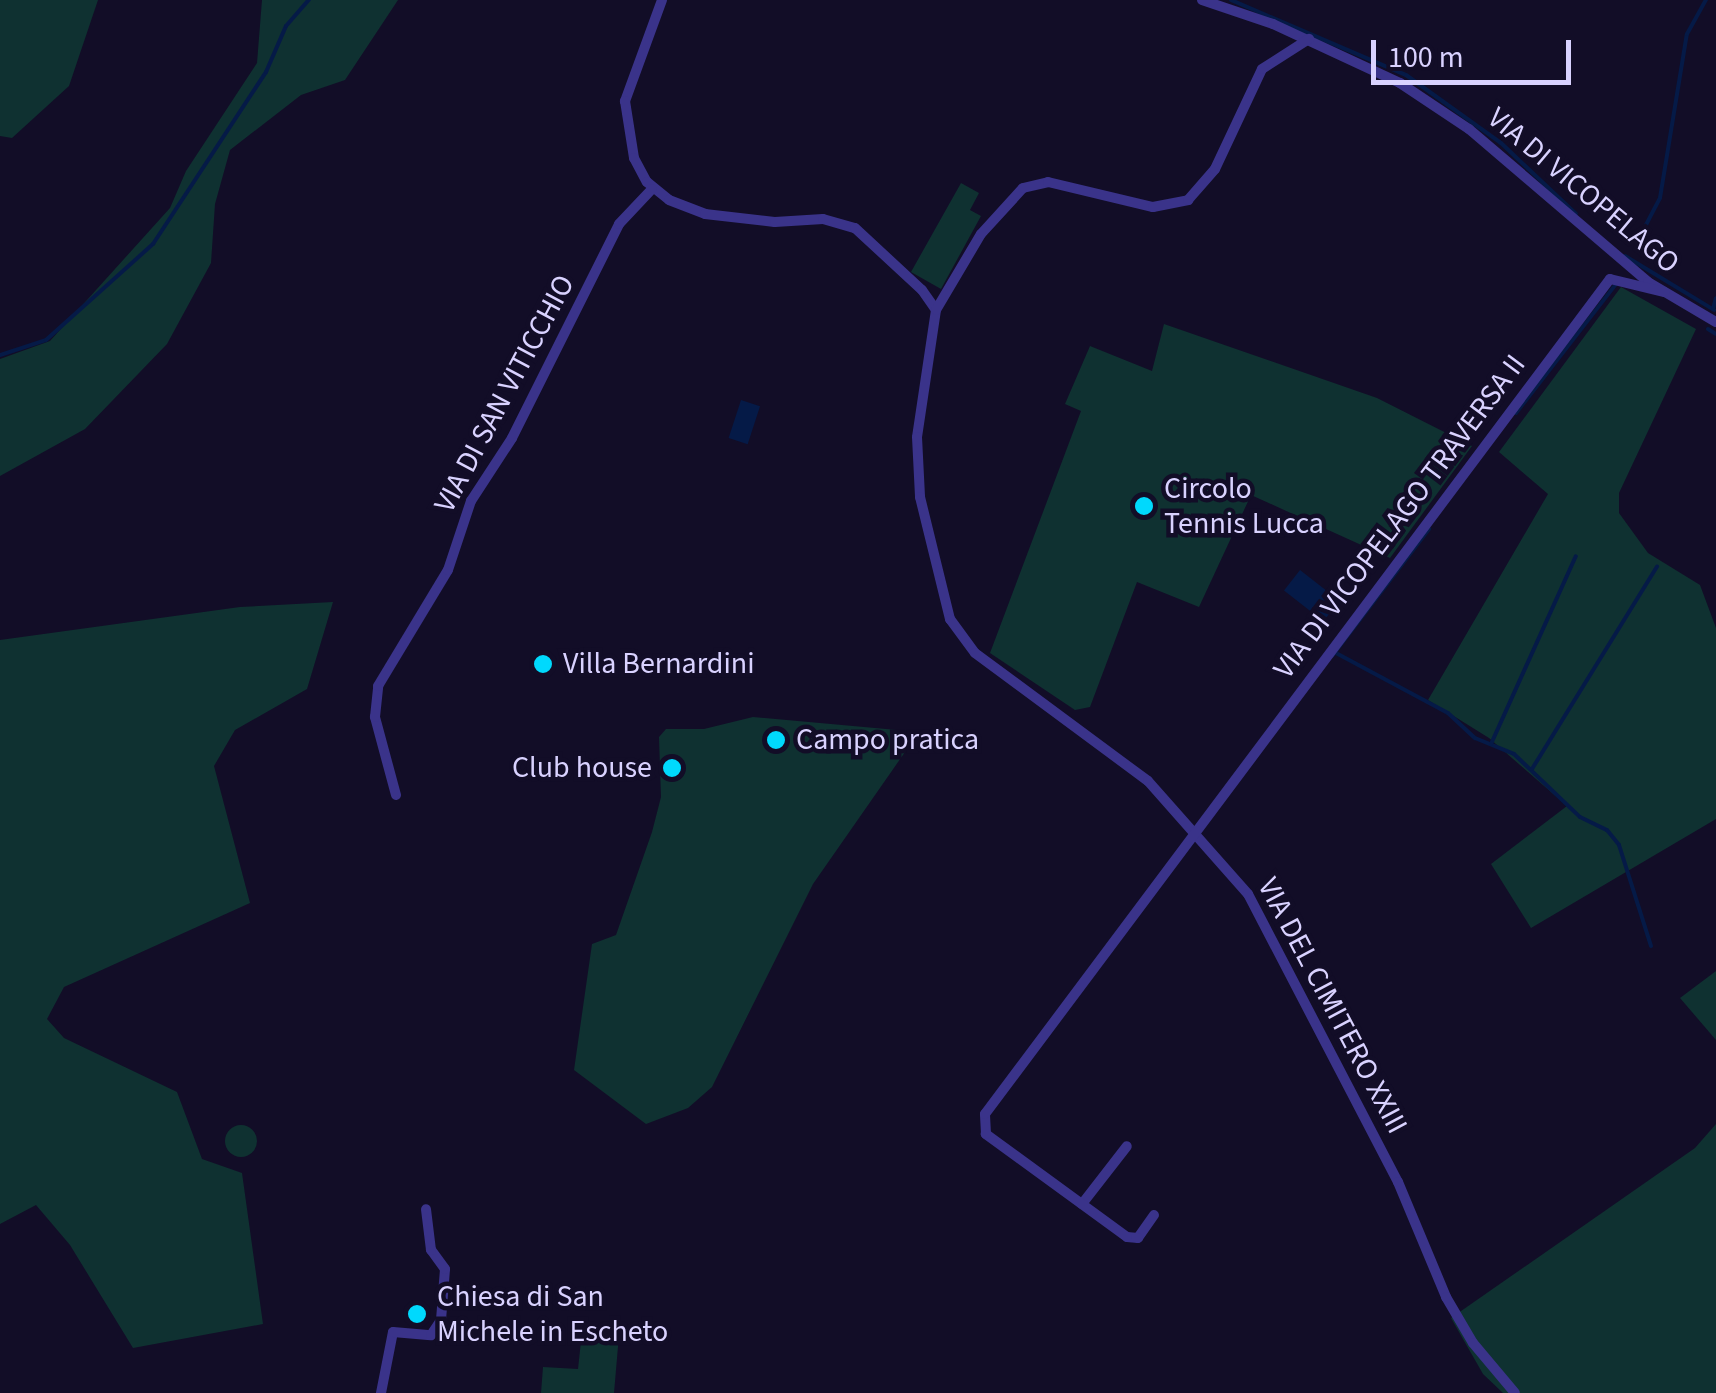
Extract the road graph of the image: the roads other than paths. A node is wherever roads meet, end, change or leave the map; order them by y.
1 (662, 0) edge
2 (1202, 0) edge
3 (1222, 3) edge
4 (1309, 40) junction
5 (652, 189) junction
6 (1664, 292) junction
7 (936, 310) junction
8 (1716, 322) edge
9 (396, 796) dead end
10 (1196, 832) junction
11 (1128, 1146) dead end
12 (1082, 1204) junction
13 (426, 1209) dead end
14 (1154, 1215) dead end
15 (381, 1393) edge
16 (1515, 1393) edge

1 - 5 street
2 - 3 street, VIA DI VICOPELAGO
3 - 4 street, VIA DI VICOPELAGO
4 - 6 street, VIA DI VICOPELAGO
4 - 7 street
5 - 7 street
5 - 9 street, VIA DI SAN VITICCHIO
6 - 8 street, VIA DI VICOPELAGO
6 - 10 street, VIA DI VICOPELAGO TRAVERSA II
7 - 10 street, VIA DEL CIMITERO XXIII
10 - 12 street
10 - 16 street, VIA DEL CIMITERO XXIII
11 - 12 street
12 - 14 street
13 - 15 street

